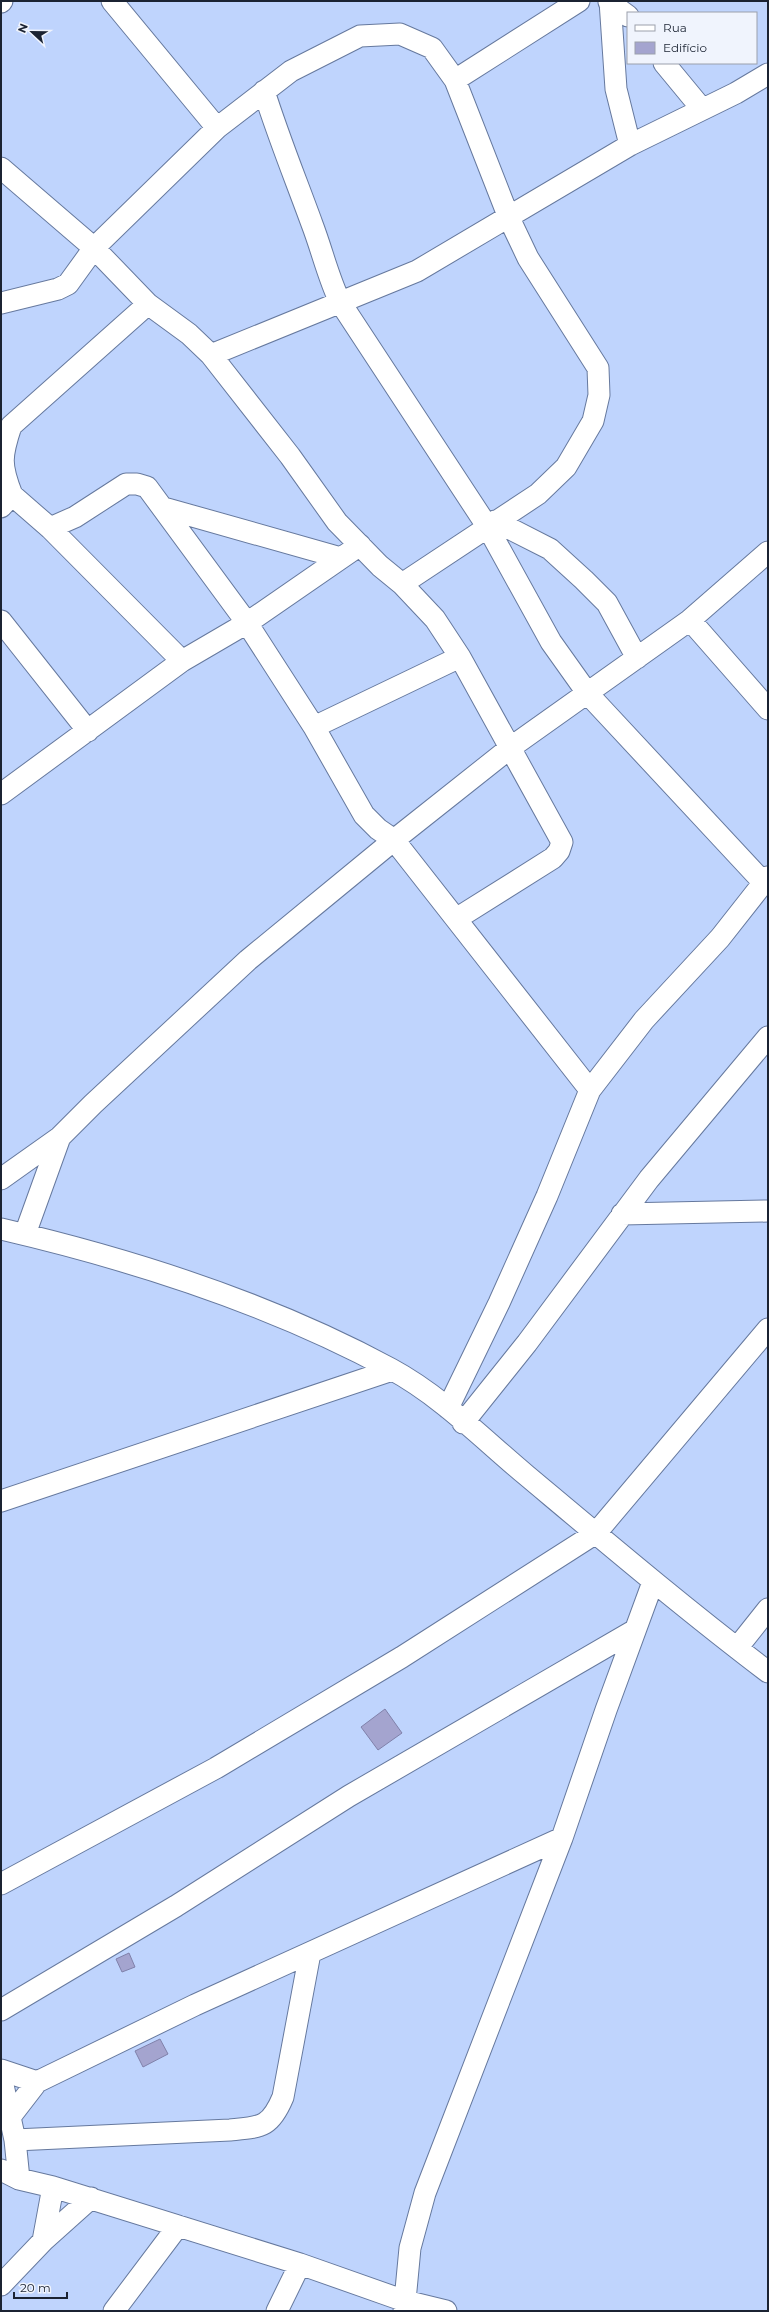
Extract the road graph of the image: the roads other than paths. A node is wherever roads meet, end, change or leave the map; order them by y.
1 (112, 1) edge
2 (578, 1) edge
3 (609, 1) edge
4 (627, 15) edge
5 (665, 64) edge
6 (768, 74) edge
7 (455, 80) junction
8 (264, 91) junction
9 (702, 109) junction
10 (217, 128) junction
11 (630, 145) junction
12 (1, 168) edge
13 (509, 218) junction
14 (94, 248) junction
15 (340, 302) junction
16 (1, 303) edge
17 (148, 304) junction
18 (211, 355) junction
19 (6, 501) edge
20 (164, 508) junction
21 (491, 524) junction
22 (50, 528) junction
23 (360, 545) junction
24 (767, 554) edge
25 (341, 558) junction
26 (402, 584) junction
27 (690, 620) junction
28 (1, 621) edge
29 (247, 623) junction
30 (460, 656) junction
31 (637, 658) junction
32 (182, 661) junction
33 (588, 694) junction
34 (768, 709) edge
35 (314, 727) junction
36 (88, 731) junction
37 (510, 748) junction
38 (1, 794) edge
39 (394, 840) junction
40 (766, 880) edge
41 (456, 919) junction
42 (768, 1037) edge
43 (590, 1090) junction
44 (60, 1137) junction
45 (1, 1180) edge
46 (768, 1211) edge
47 (622, 1214) junction
48 (1, 1229) edge
49 (24, 1234) junction
50 (768, 1329) edge
51 (392, 1370) junction
52 (448, 1408) junction
53 (464, 1423) junction
54 (1, 1501) edge
55 (596, 1533) junction
56 (653, 1582) junction
57 (768, 1609) edge
58 (635, 1630) junction
59 (737, 1648) junction
60 (768, 1672) edge
61 (562, 1838) junction
62 (1, 1884) edge
63 (310, 1953) junction
64 (1, 2010) edge
65 (1, 2070) edge
66 (1, 2076) edge
67 (37, 2082) junction
68 (10, 2117) junction
69 (15, 2140) junction
70 (10, 2175) edge
71 (53, 2187) junction
72 (90, 2198) junction
73 (178, 2226) junction
74 (43, 2240) junction
75 (300, 2264) junction
76 (1, 2285) edge
77 (404, 2306) edge
78 (114, 2311) edge
79 (277, 2311) edge
80 (446, 2311) edge

1 - 10 street
2 - 7 street
3 - 4 street
3 - 11 street
5 - 9 street
6 - 9 street
7 - 8 street
7 - 13 street
8 - 10 street
8 - 15 street
9 - 11 street
10 - 14 street
11 - 13 street
12 - 14 street
13 - 15 street
13 - 21 street
14 - 16 street
14 - 17 street
15 - 18 street
15 - 21 street
17 - 18 street
17 - 19 street
18 - 23 street
19 - 22 street
20 - 22 street
20 - 25 street
20 - 29 street
21 - 26 street
21 - 31 street
21 - 33 street
22 - 32 street
23 - 25 street
23 - 26 street
24 - 27 street
25 - 29 street
26 - 30 street
27 - 31 street
27 - 34 street
28 - 36 street
29 - 32 street
29 - 35 street
30 - 35 street
30 - 37 street
31 - 33 street
32 - 36 street
33 - 37 street
33 - 40 street
35 - 39 street
36 - 38 street
37 - 39 street
37 - 41 street
39 - 41 street
39 - 44 street
40 - 43 street
41 - 43 street
42 - 47 street
43 - 52 street
44 - 45 street
44 - 49 street
46 - 47 street
47 - 53 street
48 - 49 street
49 - 51 street
50 - 55 street
51 - 52 street
51 - 54 street
52 - 53 street
53 - 55 street
55 - 56 street
55 - 62 street
56 - 58 street
56 - 59 street
57 - 59 street
58 - 61 street
58 - 64 street
59 - 60 street
61 - 63 street
61 - 77 street
63 - 67 street
63 - 69 street
65 - 67 street
66 - 68 street
67 - 68 street
68 - 69 street
69 - 70 street
70 - 71 street
71 - 72 street
71 - 74 street
72 - 73 street
72 - 74 street
73 - 75 street
73 - 78 street
74 - 76 street
75 - 77 street
75 - 79 street
77 - 80 street

